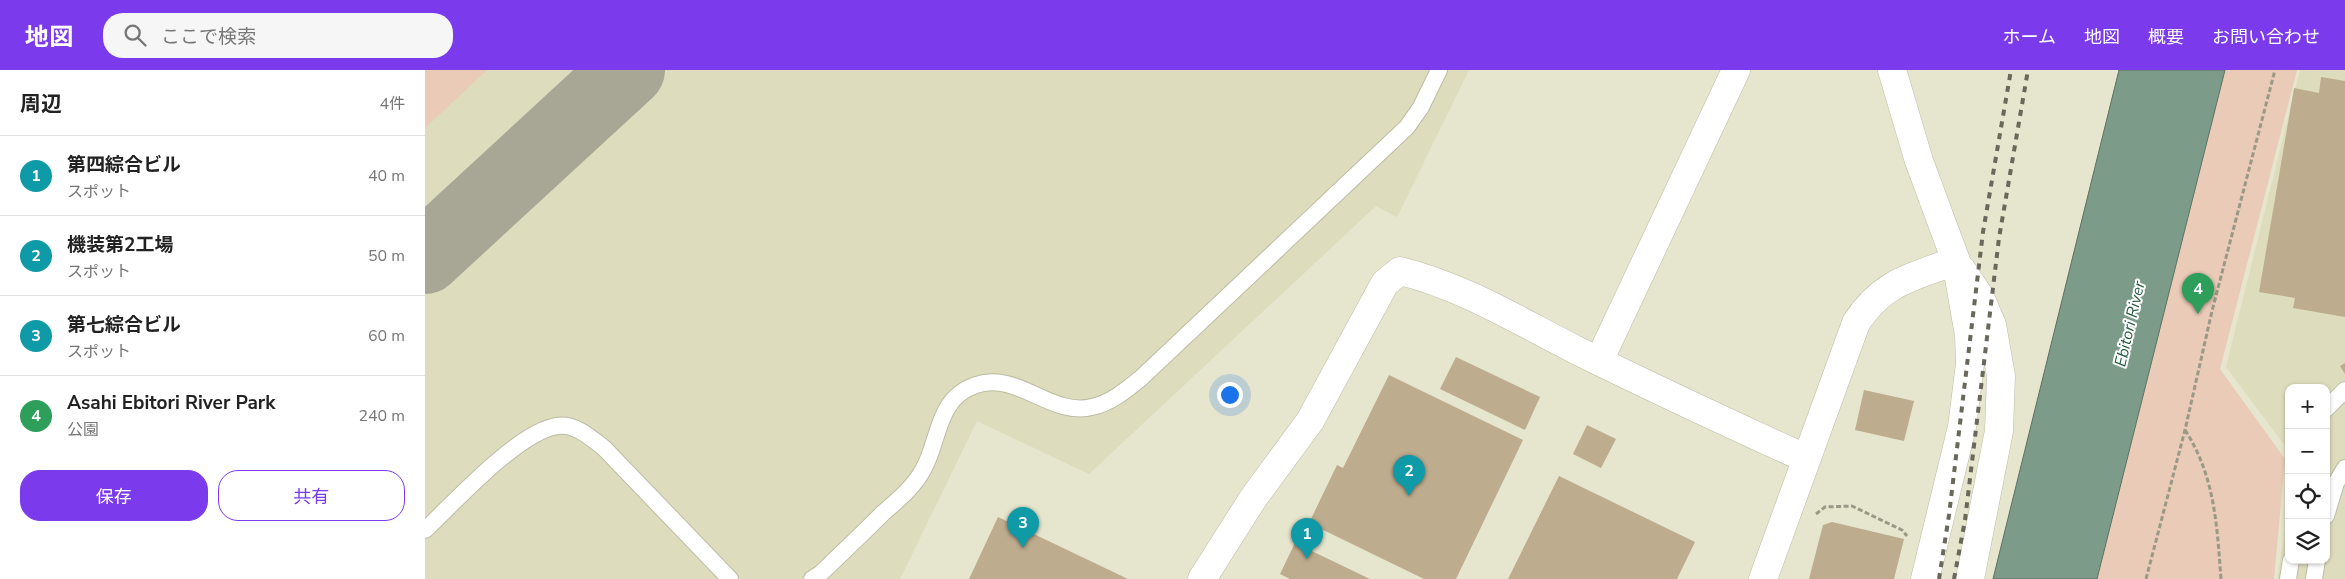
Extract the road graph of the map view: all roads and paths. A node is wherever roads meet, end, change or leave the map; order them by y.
1 (1439, 70) edge
2 (1735, 70) edge
3 (1892, 70) edge
4 (2275, 70) edge
5 (1955, 261) junction
6 (1599, 361) junction
7 (2345, 390) edge
8 (2330, 405) edge
9 (2185, 430) junction
10 (1805, 458) junction
11 (2345, 468) edge
12 (2330, 503) edge
13 (1812, 518) dead end
14 (425, 530) edge
15 (1912, 543) dead end
16 (2290, 564) edge
17 (2316, 564) edge
18 (730, 579) edge
19 (812, 579) edge
20 (1202, 579) edge
21 (1763, 579) edge
22 (1925, 579) edge
23 (1970, 579) edge
24 (2146, 579) edge
25 (2221, 579) edge
26 (2288, 579) edge
27 (2314, 579) edge

1 - 19 lane
2 - 6 street
3 - 5 street
4 - 9 path
5 - 10 street
5 - 22 street
5 - 23 street
6 - 10 street
6 - 20 street
7 - 8 lane
9 - 24 path
9 - 25 path
10 - 21 street
11 - 12 lane
13 - 15 path
14 - 18 lane
16 - 26 lane
17 - 27 lane

